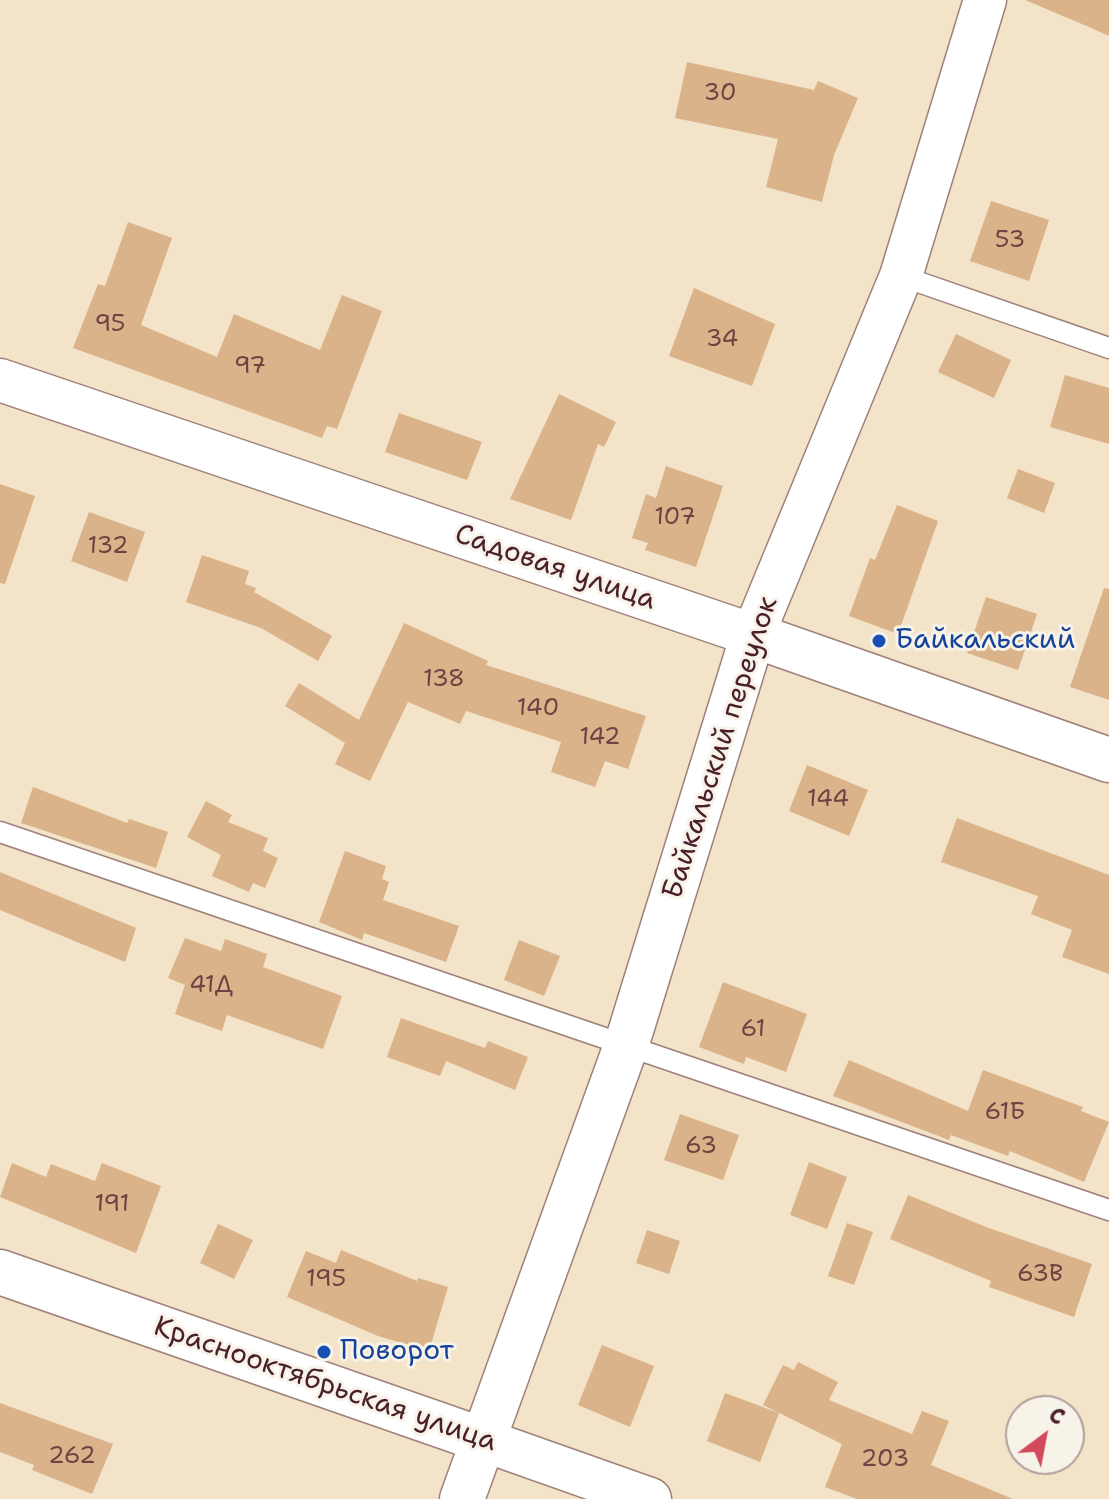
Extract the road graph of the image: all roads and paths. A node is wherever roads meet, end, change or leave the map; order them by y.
1 (985, 0) edge
2 (901, 276) junction
3 (1109, 348) edge
4 (0, 380) edge
5 (753, 635) junction
6 (1109, 760) edge
7 (0, 832) edge
8 (627, 1043) junction
9 (1109, 1210) edge
10 (0, 1272) edge
11 (483, 1440) junction
12 (462, 1499) edge
13 (650, 1499) edge

1 - 2 street, Байкальский переулок
2 - 3 lane
2 - 5 street, Байкальский переулок
4 - 5 street, Садовая улица
5 - 6 main road, Садовая улица
5 - 8 main road, Байкальский переулок
7 - 8 lane
8 - 9 lane
8 - 11 main road, Байкальский переулок
10 - 11 main road, Краснооктябрьская улица
11 - 12 main road, Байкальский переулок
11 - 13 street, Краснооктябрьская улица

